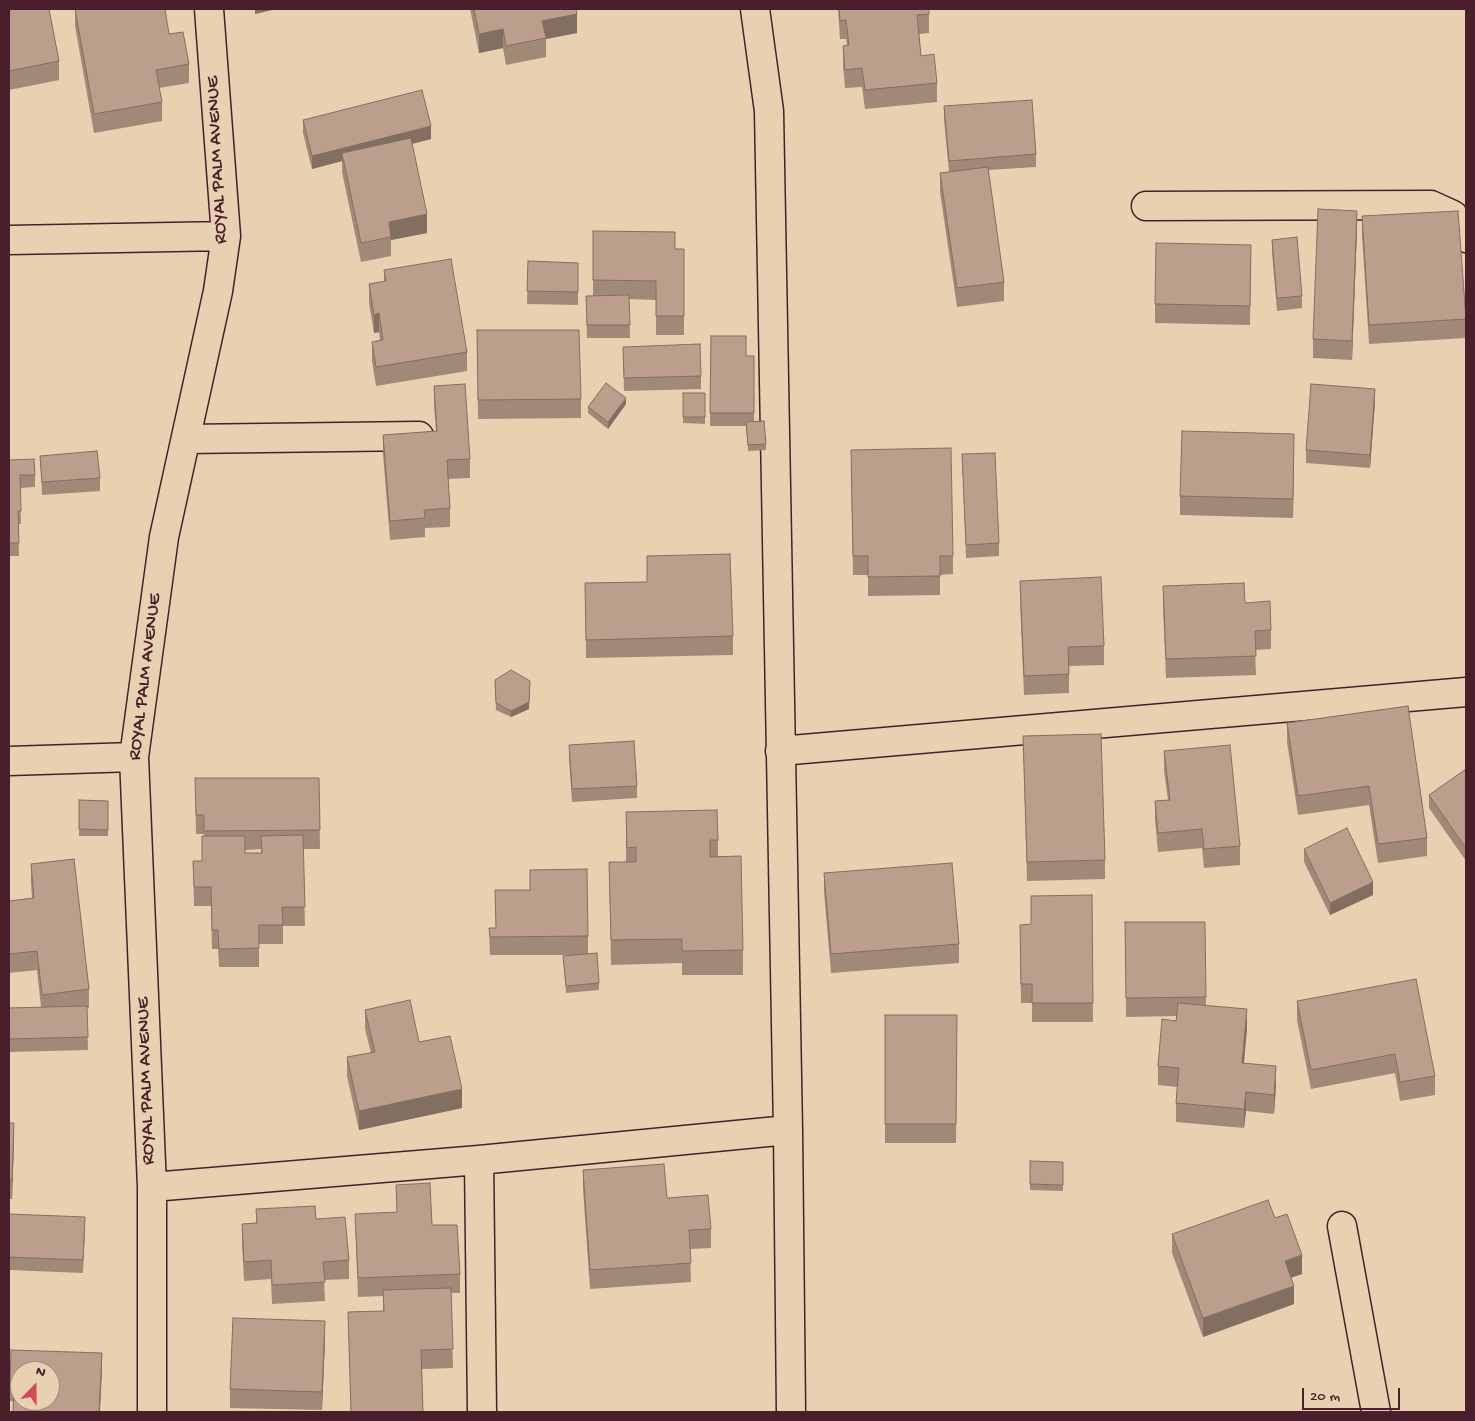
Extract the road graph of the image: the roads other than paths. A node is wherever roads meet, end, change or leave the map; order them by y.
1 (209, 9) edge
2 (755, 9) edge
3 (1146, 206) dead end
4 (226, 236) junction
5 (1466, 238) edge
6 (9, 240) edge
7 (419, 436) edge
8 (186, 440) junction
9 (1466, 692) edge
10 (780, 751) junction
11 (134, 757) junction
12 (9, 761) edge
13 (788, 1130) junction
14 (479, 1160) junction
15 (152, 1187) junction
16 (1342, 1226) dead end
17 (152, 1412) edge
18 (482, 1412) edge
19 (791, 1412) edge
20 (1376, 1412) edge

1 - 4 street, ROYAL PALM AVENUE
2 - 10 street
3 - 5 street
4 - 6 street
4 - 8 street, ROYAL PALM AVENUE
7 - 8 street
8 - 11 street, ROYAL PALM AVENUE
9 - 10 street
10 - 13 street
11 - 12 street
11 - 15 street, ROYAL PALM AVENUE
13 - 14 street
13 - 19 street
14 - 15 street
14 - 18 street
15 - 17 street, ROYAL PALM AVENUE
16 - 20 street

